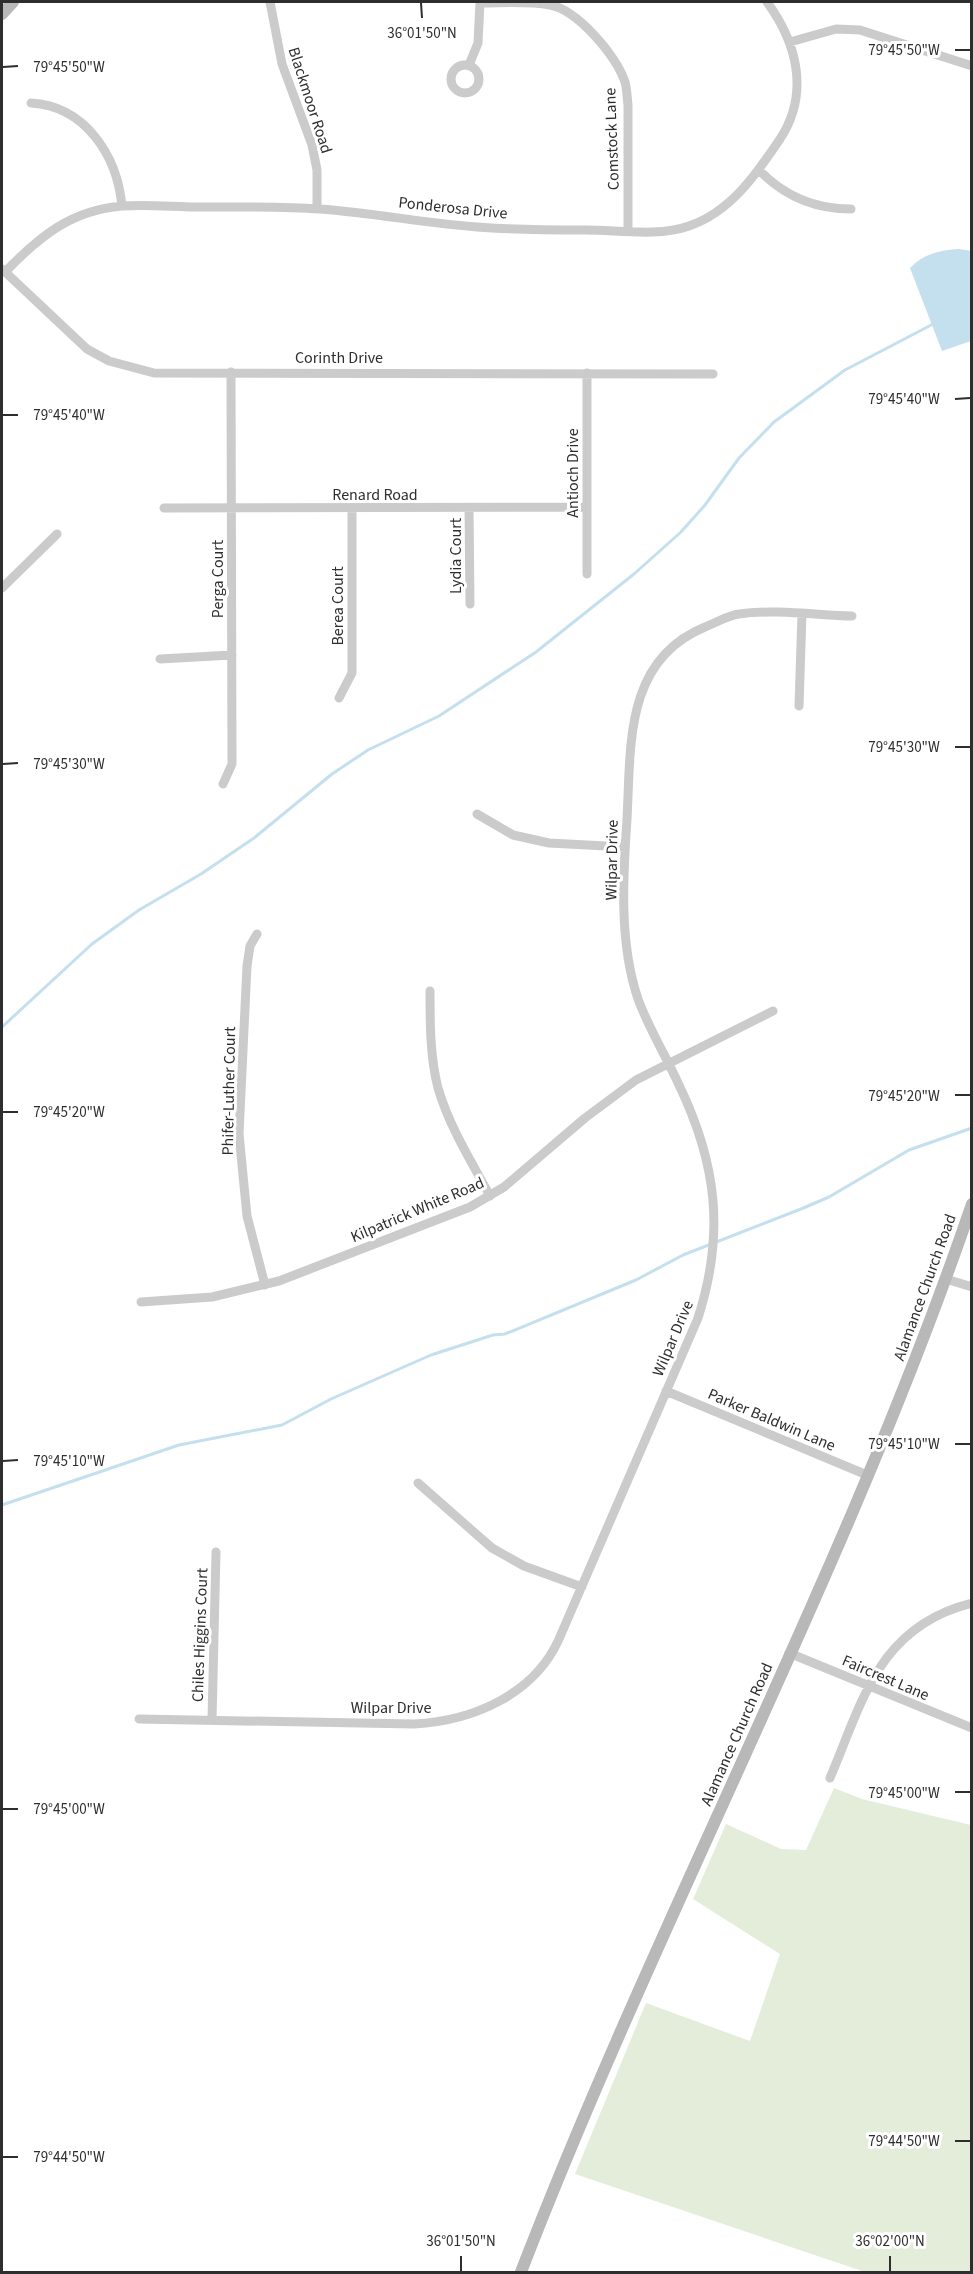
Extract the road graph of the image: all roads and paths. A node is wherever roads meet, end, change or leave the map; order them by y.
1 (13, 2) edge
2 (270, 2) edge
3 (481, 2) edge
4 (767, 2) edge
5 (2, 14) edge
6 (790, 42) junction
7 (469, 65) dead end
8 (972, 66) edge
9 (31, 103) dead end
10 (759, 170) junction
11 (122, 206) junction
12 (317, 208) junction
13 (851, 209) dead end
14 (628, 230) junction
15 (3, 271) edge
16 (231, 372) junction
17 (587, 373) junction
18 (713, 374) dead end
19 (587, 507) junction
20 (164, 508) dead end
21 (231, 508) junction
22 (470, 508) junction
23 (352, 510) junction
24 (57, 534) dead end
25 (587, 574) dead end
26 (2, 588) edge
27 (470, 604) dead end
28 (802, 614) junction
29 (852, 616) dead end
30 (232, 655) junction
31 (160, 659) dead end
32 (339, 698) dead end
33 (799, 706) dead end
34 (222, 784) dead end
35 (477, 814) dead end
36 (625, 847) junction
37 (257, 934) dead end
38 (430, 991) dead end
39 (773, 1011) dead end
40 (667, 1064) junction
41 (490, 1196) junction
42 (972, 1204) edge
43 (946, 1279) junction
44 (265, 1285) junction
45 (972, 1287) edge
46 (141, 1302) dead end
47 (666, 1391) junction
48 (867, 1475) junction
49 (418, 1483) dead end
50 (216, 1552) dead end
51 (582, 1587) junction
52 (972, 1603) edge
53 (789, 1653) junction
54 (869, 1686) junction
55 (139, 1719) dead end
56 (212, 1720) junction
57 (972, 1728) edge
58 (830, 1778) dead end
59 (521, 2272) edge

1 - 5 main road
2 - 12 street, Blackmoor Road
3 - 7 street
3 - 14 street, Comstock Lane
4 - 6 street, Ponderosa Drive
6 - 8 street
6 - 10 street, Ponderosa Drive
9 - 11 street
10 - 13 street
10 - 14 street, Ponderosa Drive
11 - 12 street, Ponderosa Drive
11 - 15 street, Ponderosa Drive
12 - 14 street, Ponderosa Drive
15 - 16 street, Corinth Drive
16 - 17 street, Corinth Drive
16 - 21 street, Perga Court
17 - 18 street, Corinth Drive
17 - 19 street, Antioch Drive
19 - 22 street, Renard Road
19 - 25 street, Antioch Drive
20 - 21 street, Renard Road
21 - 23 street, Renard Road
21 - 30 street, Perga Court
22 - 23 street, Renard Road
22 - 27 street, Lydia Court
23 - 32 street, Berea Court
24 - 26 street
28 - 29 street, Wilpar Drive
28 - 33 street
28 - 36 street, Wilpar Drive
30 - 31 street
30 - 34 street, Perga Court
35 - 36 street
36 - 40 street, Wilpar Drive
37 - 44 street, Phifer-Luther Court
38 - 41 street
39 - 40 street, Kilpatrick White Road
40 - 41 street, Kilpatrick White Road
40 - 47 street, Wilpar Drive
41 - 44 street, Kilpatrick White Road
42 - 43 main road, Alamance Church Road
43 - 45 street
43 - 48 main road, Alamance Church Road
44 - 46 street, Kilpatrick White Road
47 - 48 street, Parker Baldwin Lane
47 - 51 street, Wilpar Drive
48 - 53 main road, Alamance Church Road
49 - 51 street
50 - 56 street, Chiles Higgins Court
51 - 56 street, Wilpar Drive
52 - 54 street
53 - 54 street, Faircrest Lane
53 - 59 main road, Alamance Church Road
54 - 57 street, Faircrest Lane
54 - 58 street
55 - 56 street, Wilpar Drive

